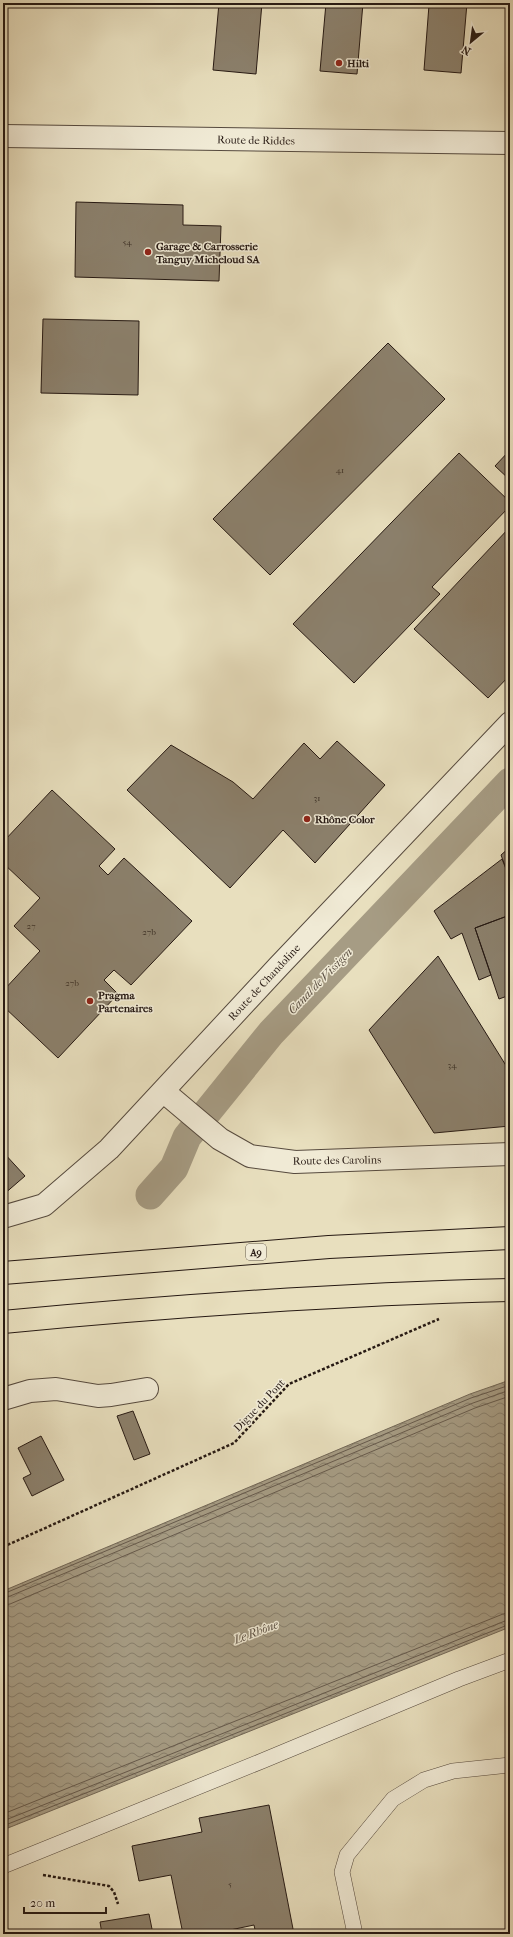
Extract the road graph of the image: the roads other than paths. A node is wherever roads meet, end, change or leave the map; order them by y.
1 (3, 136) edge
2 (510, 143) edge
3 (510, 723) edge
4 (163, 1091) junction
5 (510, 1154) edge
6 (3, 1217) edge
7 (510, 1238) edge
8 (3, 1273) edge
9 (510, 1290) edge
10 (3, 1322) edge
11 (147, 1389) dead end
12 (3, 1399) edge
13 (510, 1660) edge
14 (510, 1765) edge
15 (9, 1863) edge
16 (355, 1934) edge

1 - 2 street, Route de Riddes
3 - 4 street, Route de Chandoline
4 - 5 street, Route des Carolins
4 - 6 street, Route de Chandoline
7 - 8 highway, A9
9 - 10 highway
11 - 12 street
13 - 15 lane
14 - 16 lane

